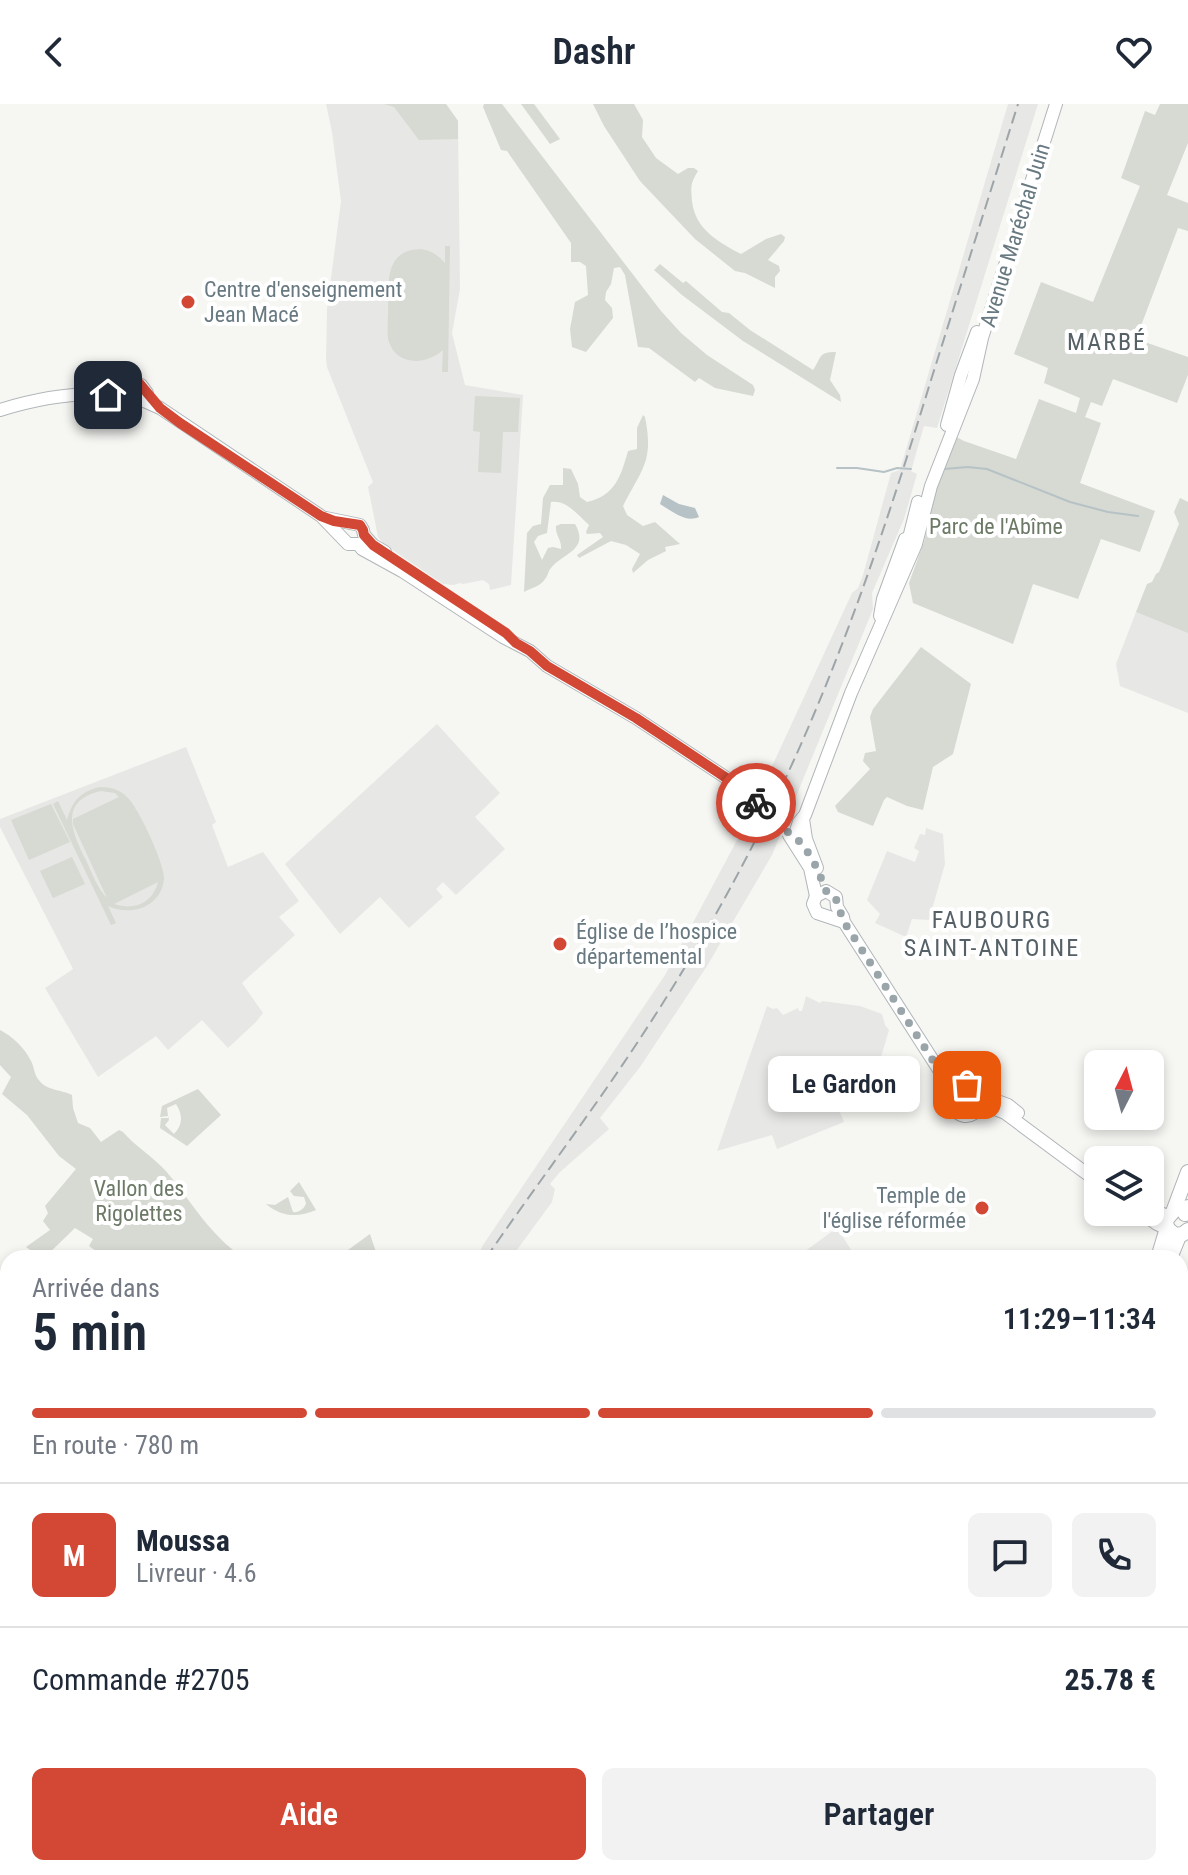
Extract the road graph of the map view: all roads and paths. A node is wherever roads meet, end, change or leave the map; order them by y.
1 (1048, 104) edge
2 (1056, 104) edge
3 (981, 319) junction
4 (976, 366) junction
5 (961, 375) junction
6 (122, 393) junction
7 (143, 394) junction
8 (0, 410) edge
9 (321, 516) junction
10 (348, 524) junction
11 (910, 529) junction
12 (343, 539) junction
13 (361, 540) junction
14 (890, 605) junction
15 (882, 623) junction
16 (803, 819) junction
17 (790, 834) junction
18 (817, 868) junction
19 (821, 894) junction
20 (833, 911) junction
21 (956, 1091) junction
22 (981, 1095) junction
23 (978, 1111) junction
24 (1084, 1162) edge
25 (1084, 1172) edge
26 (1188, 1172) edge
27 (1178, 1221) edge
28 (1162, 1250) edge
29 (1172, 1250) edge

1 - 3 main road, Avenue Maréchal Juin
2 - 4 main road, Avenue Maréchal Juin
3 - 4 main road, Avenue Maréchal Juin
3 - 5 main road, Avenue Maréchal Juin
4 - 5 main road
4 - 14 main road, Avenue Maréchal Juin
5 - 11 main road, Avenue Maréchal Juin
6 - 7 main road
6 - 7 main road
6 - 8 main road
7 - 9 main road
9 - 10 main road
9 - 12 main road
10 - 12 main road
10 - 13 main road
11 - 14 main road, Avenue Maréchal Juin
11 - 15 main road
12 - 13 main road
13 - 17 main road, bridge
14 - 15 main road
15 - 16 main road
16 - 17 main road
16 - 18 main road
17 - 18 main road
17 - 19 main road
18 - 19 main road
19 - 20 main road
19 - 20 main road
20 - 21 main road
21 - 22 main road
21 - 23 main road
22 - 23 main road
22 - 24 main road
23 - 25 main road
26 - 27 main road
27 - 28 main road
27 - 29 main road

